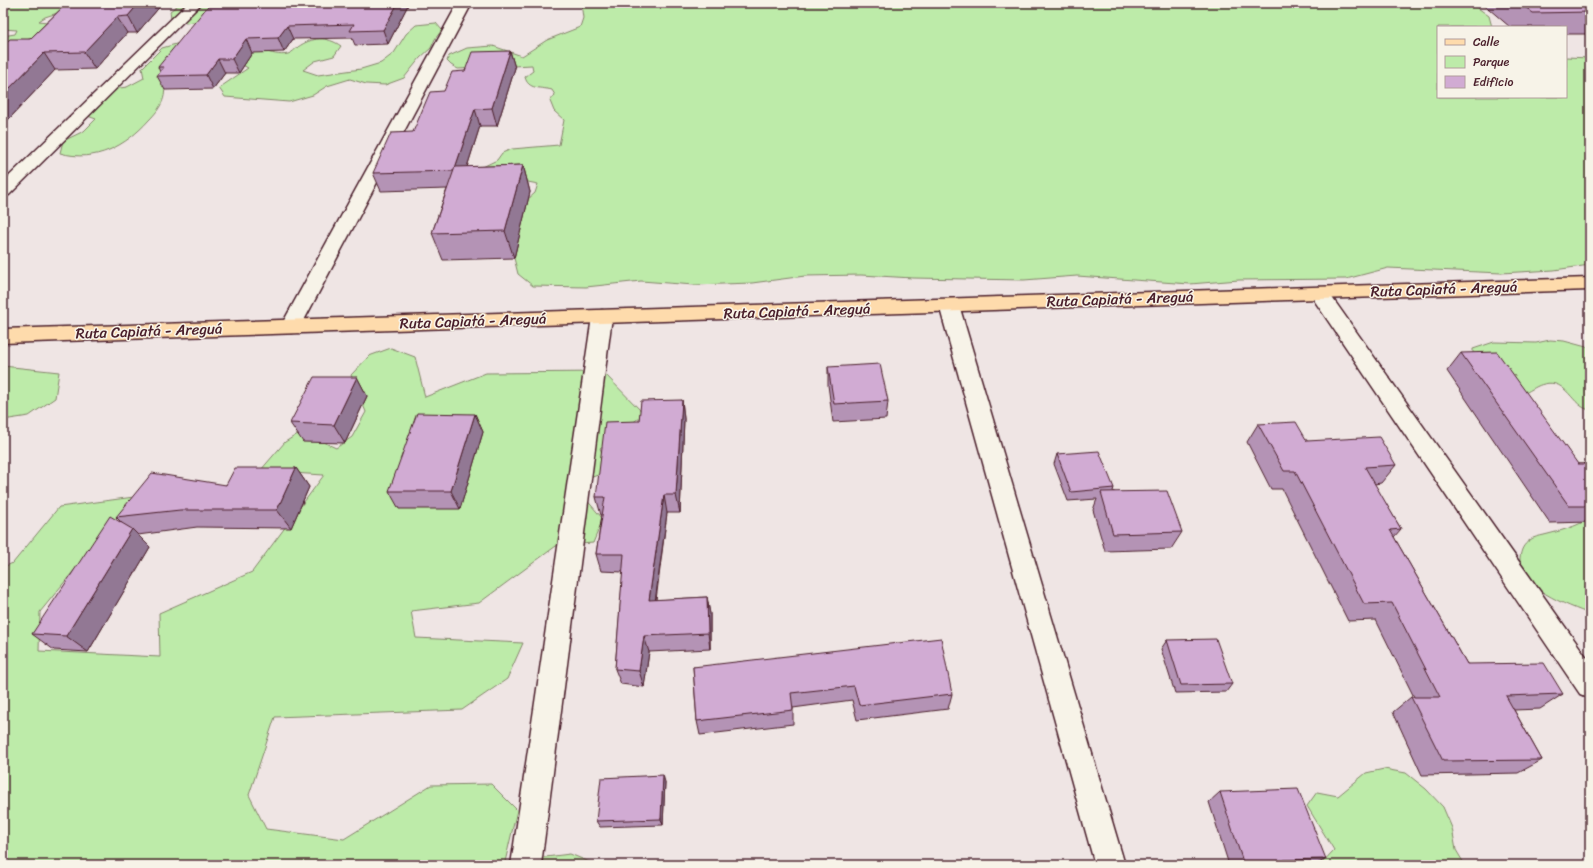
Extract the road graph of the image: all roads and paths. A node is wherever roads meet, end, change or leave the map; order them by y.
1 (195, 3) edge
2 (465, 3) edge
3 (3, 191) edge
4 (1590, 284) edge
5 (1319, 293) junction
6 (949, 305) junction
7 (602, 318) junction
8 (292, 326) junction
9 (3, 336) edge
10 (1590, 685) edge
11 (526, 865) edge
12 (1110, 865) edge

1 - 3 street
2 - 8 street
4 - 5 main road, Ruta Capiatá - Areguá
5 - 6 main road, Ruta Capiatá - Areguá
5 - 10 street
6 - 7 main road, Ruta Capiatá - Areguá
6 - 12 street
7 - 8 main road, Ruta Capiatá - Areguá
7 - 11 street
8 - 9 main road, Ruta Capiatá - Areguá

